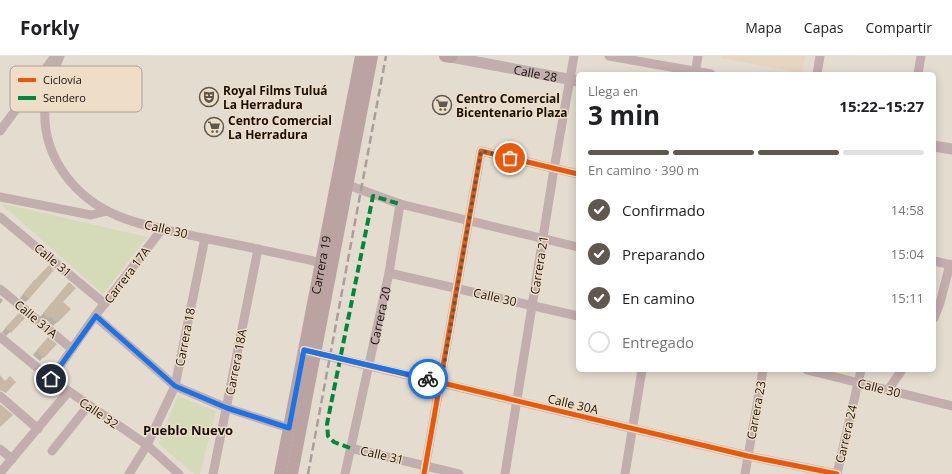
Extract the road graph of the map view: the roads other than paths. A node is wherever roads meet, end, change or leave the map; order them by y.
1 (55, 56) edge
2 (60, 56) edge
3 (361, 56) edge
4 (372, 56) edge
5 (449, 56) edge
6 (574, 56) edge
7 (609, 56) edge
8 (698, 56) edge
9 (820, 56) edge
10 (921, 56) edge
11 (48, 66) edge
12 (57, 66) edge
13 (690, 72) edge
14 (695, 72) edge
15 (817, 72) edge
16 (918, 72) edge
17 (574, 80) edge
18 (14, 112) edge
19 (45, 112) edge
20 (0, 131) edge
21 (936, 146) edge
22 (952, 150) edge
23 (554, 169) junction
24 (576, 174) edge
25 (348, 185) junction
26 (0, 197) edge
27 (400, 204) junction
28 (107, 211) junction
29 (0, 217) edge
30 (468, 221) junction
31 (162, 229) junction
32 (205, 238) junction
33 (544, 239) junction
34 (576, 247) edge
35 (258, 249) junction
36 (936, 261) edge
37 (327, 264) junction
38 (951, 264) edge
39 (389, 273) junction
40 (456, 288) junction
41 (0, 289) edge
42 (105, 304) junction
43 (533, 306) junction
44 (936, 313) edge
45 (96, 316) junction
46 (576, 316) edge
47 (0, 337) edge
48 (72, 349) junction
49 (310, 352) junction
50 (369, 366) junction
51 (642, 372) edge
52 (763, 372) edge
53 (816, 372) edge
54 (860, 372) edge
55 (901, 372) edge
56 (51, 379) junction
57 (441, 382) junction
58 (858, 382) junction
59 (175, 386) junction
60 (888, 390) junction
61 (68, 392) junction
62 (0, 396) edge
63 (518, 401) junction
64 (88, 406) junction
65 (952, 406) edge
66 (227, 408) junction
67 (289, 428) junction
68 (633, 428) junction
69 (38, 429) junction
70 (147, 445) junction
71 (350, 448) junction
72 (0, 449) edge
73 (52, 451) dead end
74 (748, 456) junction
75 (12, 459) junction
76 (425, 470) edge
77 (5, 472) edge
78 (129, 474) edge
79 (179, 474) edge
80 (213, 474) edge
81 (280, 474) edge
82 (292, 474) edge
83 (345, 474) edge
84 (459, 474) edge
85 (505, 474) edge
86 (625, 474) edge
87 (745, 474) edge
88 (837, 474) edge

1 - 11 street
2 - 12 street
3 - 37 main road, Carrera 19
4 - 25 main road, Carrera 19
5 - 17 street, Calle 28
6 - 17 street, Carrera 21
7 - 13 street
8 - 14 street
9 - 15 street
10 - 16 street
17 - 23 street, Carrera 21
18 - 20 street
19 - 28 street
21 - 22 street
23 - 24 street
23 - 30 street
23 - 33 street, Carrera 21
25 - 27 street
25 - 37 main road, Carrera 19
26 - 28 street, Calle 30
27 - 30 street
27 - 39 street, Carrera 20
28 - 31 street, Calle 30
29 - 42 street, Calle 31
30 - 33 street
30 - 40 street
31 - 32 street, Calle 30
31 - 42 street, Carrera 17A
32 - 35 street, Calle 30
32 - 59 street, Carrera 18
33 - 34 street
33 - 43 street, Carrera 21
35 - 37 street, Calle 30
35 - 66 street, Carrera 18A
36 - 38 street
37 - 49 main road, Carrera 19
38 - 44 street
39 - 40 street, Calle 30
39 - 50 street, Carrera 20
40 - 43 street, Calle 30
40 - 57 street
41 - 48 street, Calle 31A
42 - 45 street, Carrera 17A
43 - 46 street, Calle 30
43 - 63 street, Carrera 21
45 - 48 street, Carrera 17A
45 - 59 street
47 - 56 street, Calle 32
48 - 56 street, Carrera 17A
49 - 50 street, Calle 30A
49 - 67 main road, Carrera 19
49 - 82 main road, Carrera 19
50 - 57 street, Calle 30A
50 - 71 street, Carrera 20
51 - 68 street
52 - 74 street, Carrera 23
53 - 58 street, Calle 30
54 - 58 street, Carrera 24
55 - 60 street
56 - 61 street, Calle 32
57 - 63 street, Calle 30A
57 - 76 street
58 - 60 street, Calle 30
58 - 88 street, Carrera 24
59 - 66 street
59 - 70 street, Carrera 18
60 - 65 street, Calle 30
61 - 64 street, Calle 32
61 - 69 street
62 - 69 street
63 - 68 street, Calle 30A
63 - 85 street, Carrera 21
64 - 70 street, Calle 32
64 - 73 street
66 - 67 street
66 - 80 street, Carrera 18A
67 - 81 main road, Carrera 19
68 - 74 street, Calle 30A
68 - 86 street
69 - 75 street
70 - 78 street, Carrera 18
70 - 79 street, Calle 32
71 - 76 street, Calle 31
71 - 83 street, Carrera 20
72 - 75 street
74 - 87 street, Carrera 23
74 - 88 street, Calle 30A
75 - 77 street
76 - 84 street, Calle 31

